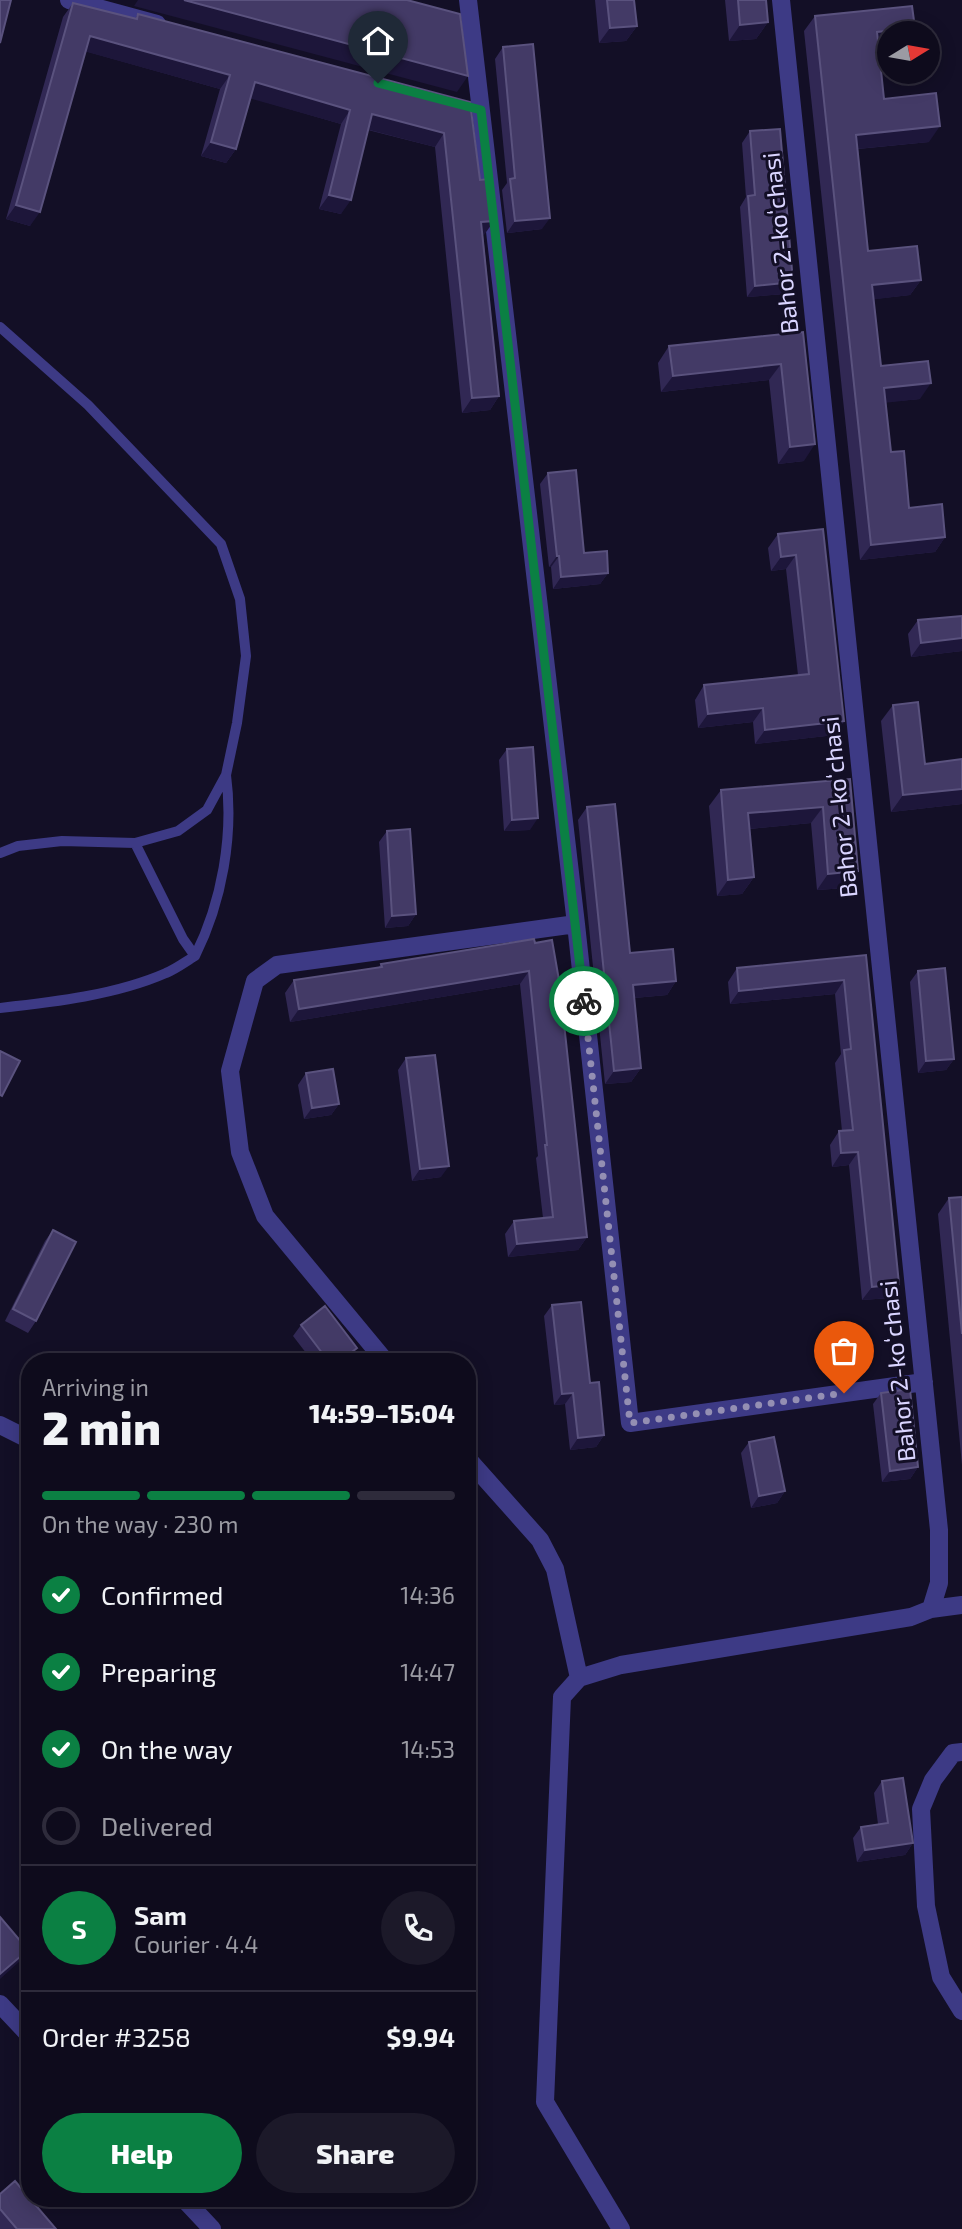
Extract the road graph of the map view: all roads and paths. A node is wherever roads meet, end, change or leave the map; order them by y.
1 (69, 0) edge
2 (468, 0) edge
3 (781, 0) edge
4 (175, 28) edge
5 (0, 327) edge
6 (226, 775) junction
7 (135, 843) junction
8 (0, 853) edge
9 (576, 924) junction
10 (194, 956) junction
11 (0, 1008) edge
12 (379, 1353) edge
13 (924, 1382) junction
14 (0, 1424) edge
15 (21, 1435) edge
16 (476, 1468) edge
17 (962, 1605) edge
18 (931, 1609) junction
19 (579, 1678) junction
20 (962, 1752) edge
21 (0, 2004) edge
22 (962, 2011) edge
23 (21, 2026) edge
24 (191, 2207) edge
25 (212, 2229) edge
26 (621, 2229) edge

1 - 4 street
2 - 9 street
3 - 13 street, Bahor 2-koʻchasi
5 - 6 lane
6 - 7 lane
6 - 10 lane
7 - 8 lane
7 - 10 lane
9 - 12 street
9 - 13 street
10 - 11 lane
13 - 18 street, Bahor 2-koʻchasi
14 - 15 street
16 - 19 street
17 - 18 street
18 - 19 street
19 - 26 street
20 - 22 street
21 - 23 street
24 - 25 street

